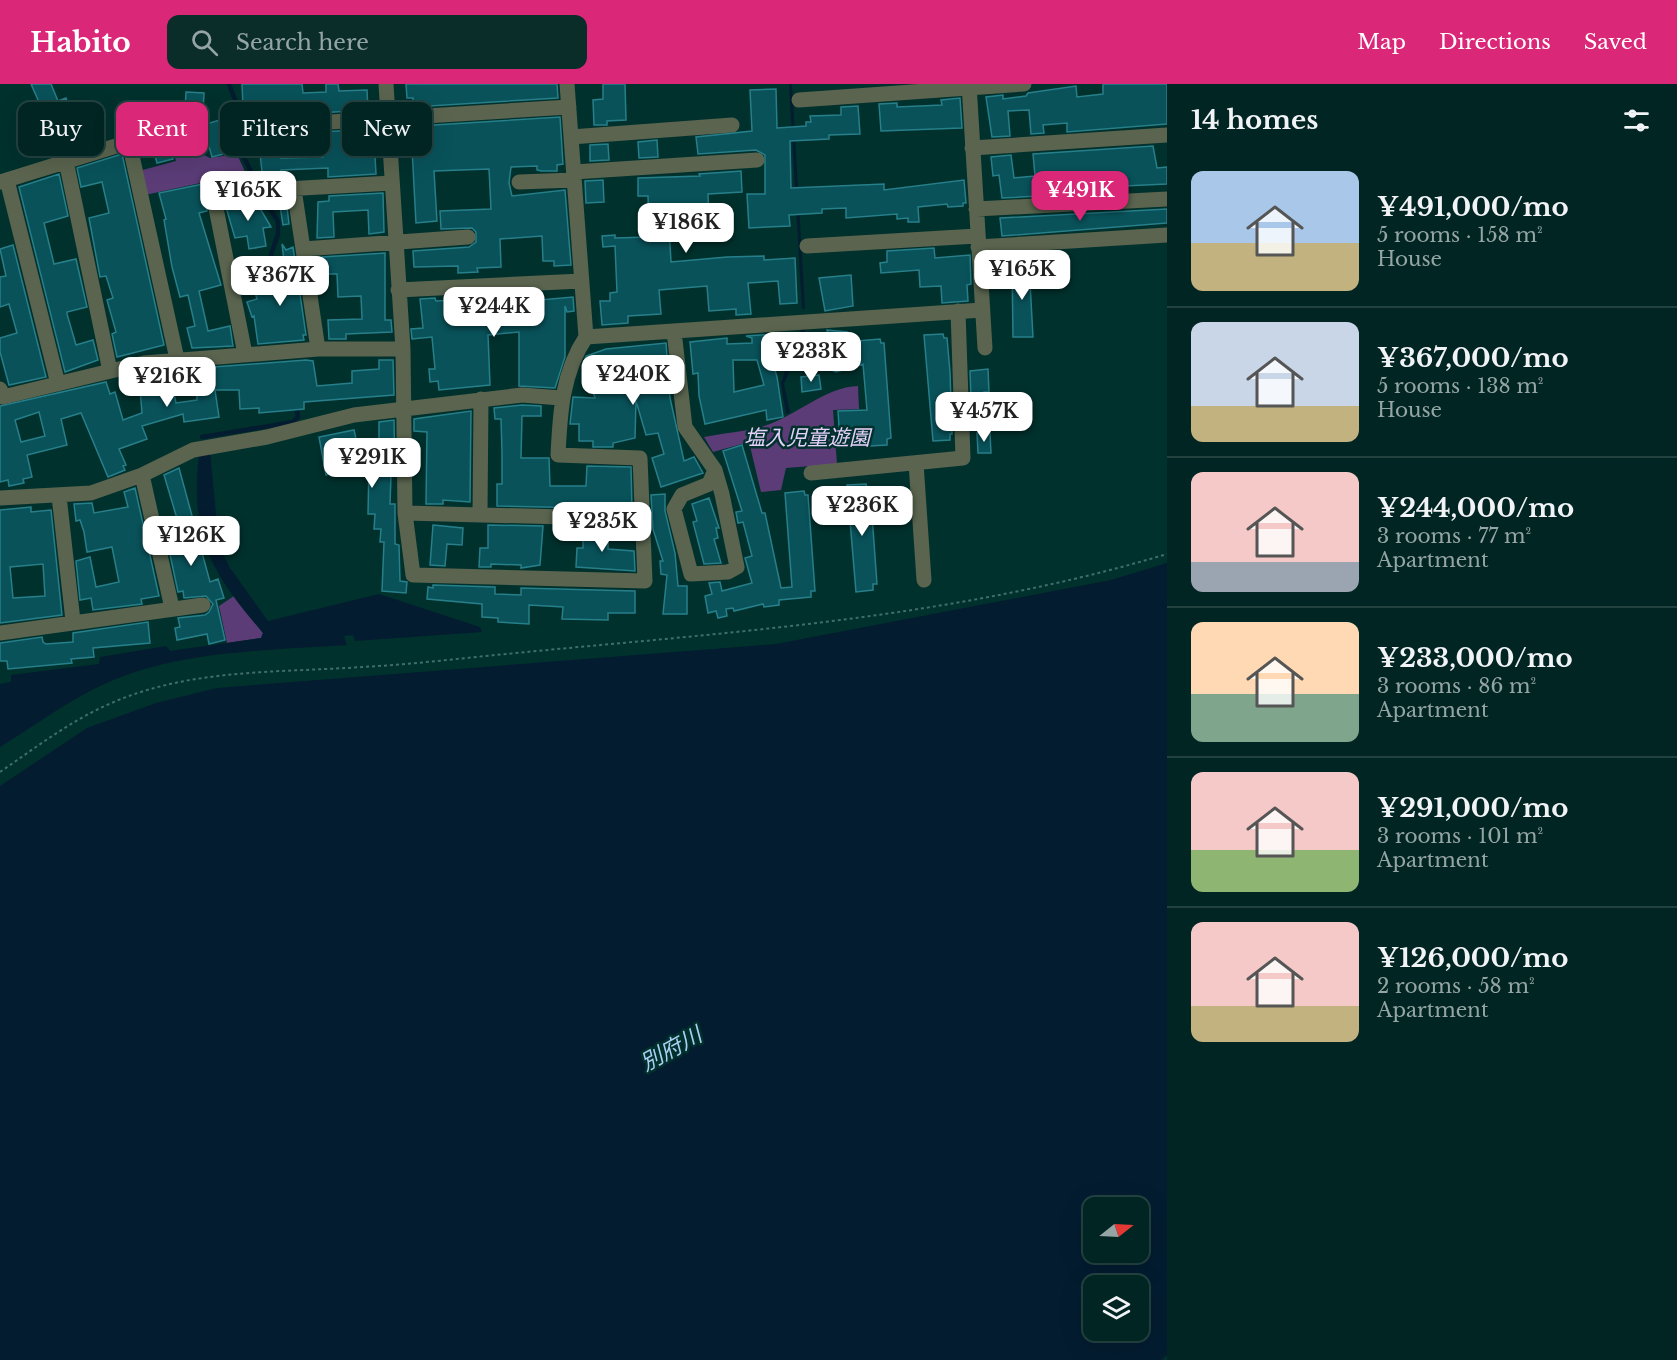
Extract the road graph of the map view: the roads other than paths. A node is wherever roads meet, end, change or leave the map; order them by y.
1 (386, 84) edge
2 (567, 84) edge
3 (1024, 84) edge
4 (969, 86) edge
5 (799, 100) dead end
6 (387, 102) edge
7 (569, 107) junction
8 (432, 115) edge
9 (732, 125) dead end
10 (1167, 135) edge
11 (571, 136) junction
12 (972, 148) junction
13 (390, 156) edge
14 (757, 160) dead end
15 (66, 161) junction
16 (574, 176) junction
17 (3, 181) edge
18 (519, 182) dead end
19 (392, 183) junction
20 (294, 189) junction
21 (1167, 199) edge
22 (976, 209) junction
23 (1167, 235) edge
24 (468, 237) dead end
25 (978, 241) junction
26 (395, 242) junction
27 (807, 246) dead end
28 (303, 249) junction
29 (581, 281) junction
30 (398, 290) junction
31 (982, 310) junction
32 (958, 312) junction
33 (674, 331) junction
34 (585, 337) junction
35 (985, 348) dead end
36 (318, 349) junction
37 (403, 349) junction
38 (245, 354) junction
39 (177, 359) junction
40 (110, 371) junction
41 (58, 384) junction
42 (1, 395) edge
43 (561, 398) junction
44 (481, 399) junction
45 (406, 407) junction
46 (916, 463) junction
47 (715, 470) junction
48 (811, 473) dead end
49 (142, 476) junction
50 (59, 495) junction
51 (0, 498) edge
52 (405, 513) junction
53 (480, 514) junction
54 (643, 519) junction
55 (924, 580) dead end
56 (203, 605) dead end
57 (172, 608) junction
58 (73, 621) junction
59 (0, 633) edge

1 - 6 street
2 - 7 street
3 - 4 street
4 - 5 street
4 - 12 street
7 - 8 street
7 - 11 street
9 - 11 street
10 - 12 street
11 - 16 street
12 - 22 street
13 - 19 street
14 - 16 street
15 - 17 street
15 - 39 street
15 - 40 street
16 - 18 street
16 - 29 street
17 - 41 street
19 - 20 street
19 - 26 street
20 - 28 street
20 - 38 street
21 - 22 street
22 - 25 street
23 - 25 street
24 - 26 street
25 - 27 street
25 - 31 street
26 - 28 street
26 - 30 street
28 - 36 street
29 - 30 street
29 - 34 street
30 - 37 street
31 - 32 street
31 - 35 street
32 - 33 street
32 - 46 street
33 - 34 street
33 - 47 street
34 - 43 street
36 - 37 street
36 - 38 street
37 - 45 street
38 - 39 street
39 - 40 street
40 - 41 street
41 - 42 street
43 - 44 street
43 - 54 street
44 - 45 street
44 - 53 street
45 - 49 street
45 - 52 street
46 - 48 street
46 - 55 street
47 - 47 street
49 - 50 street
49 - 57 street
50 - 51 street
50 - 58 street
52 - 53 street
52 - 54 street
53 - 54 street
56 - 57 street
57 - 58 street
58 - 59 street

